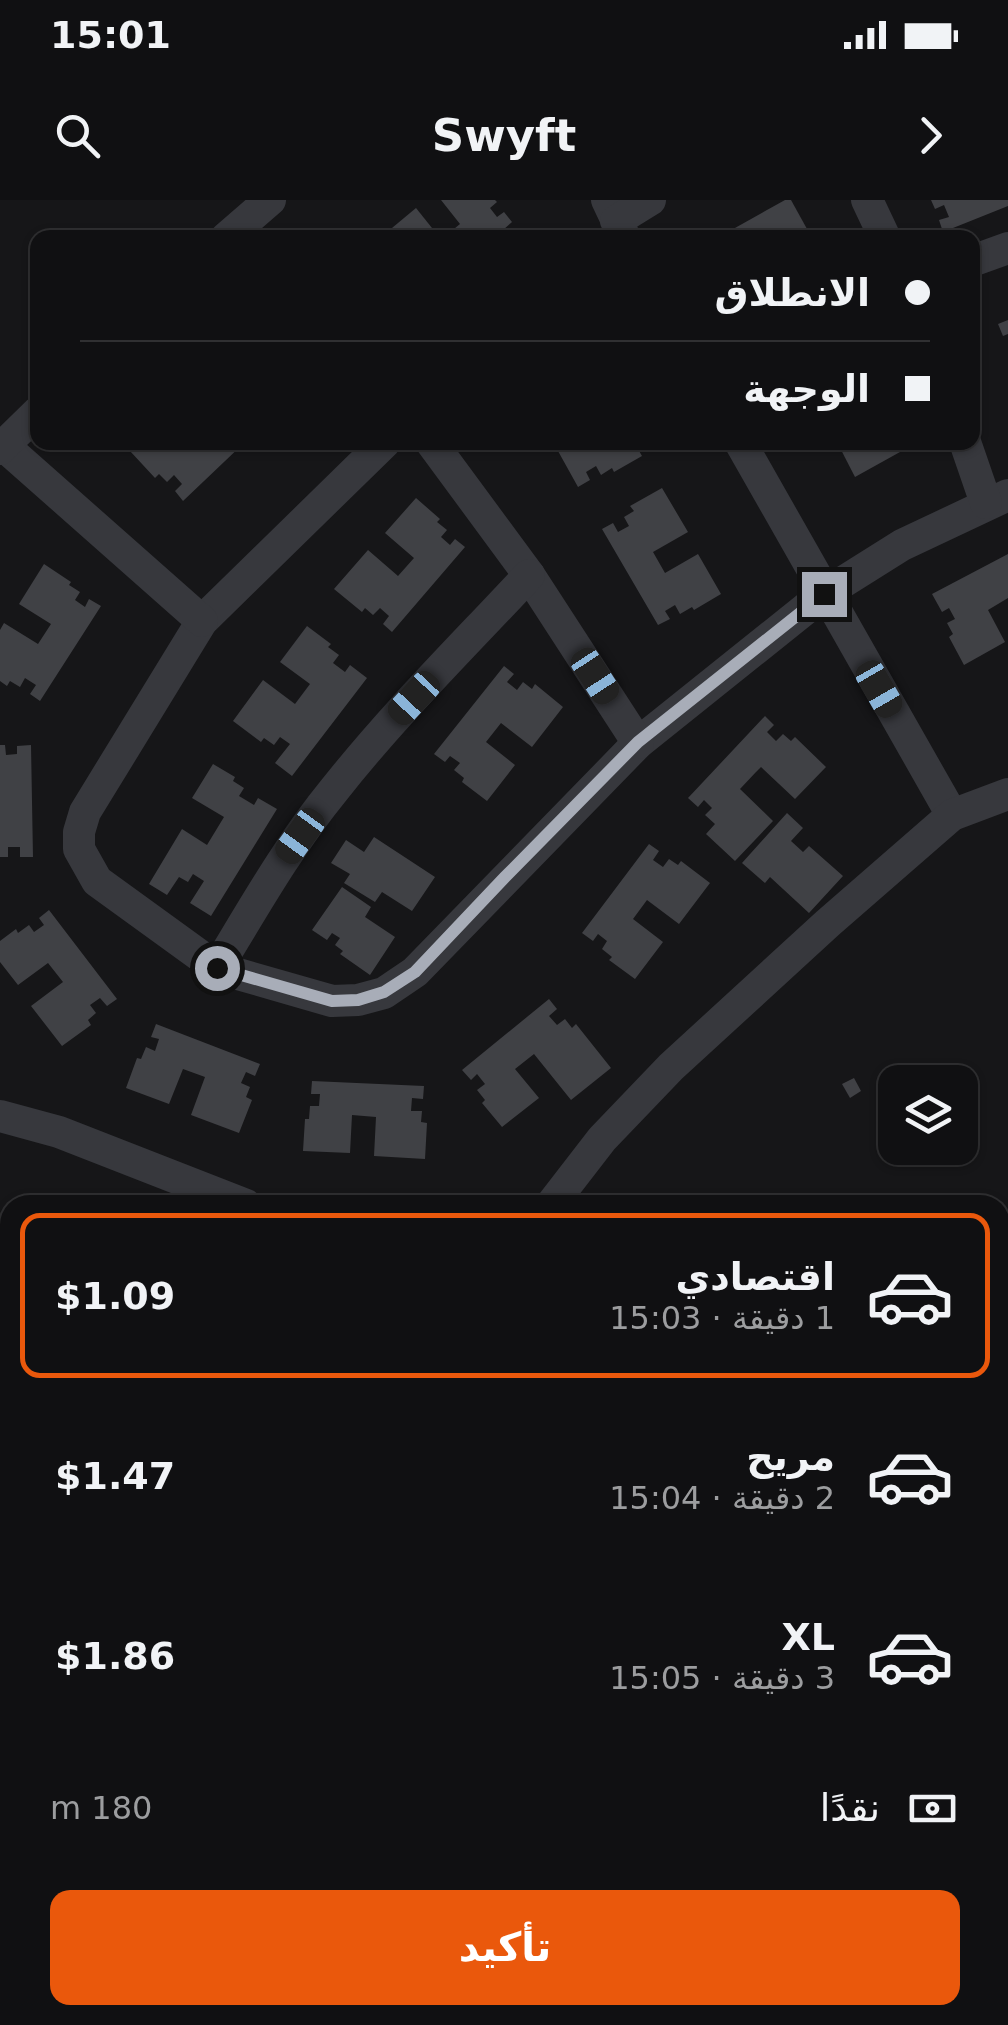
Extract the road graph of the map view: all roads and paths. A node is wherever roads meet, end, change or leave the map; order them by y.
1 (270, 200) edge
2 (650, 200) edge
3 (867, 200) edge
4 (616, 220) edge
5 (235, 230) edge
6 (881, 230) edge
7 (1008, 248) edge
8 (980, 258) edge
9 (30, 419) edge
10 (1, 446) edge
11 (378, 450) edge
12 (437, 450) edge
13 (744, 450) edge
14 (969, 450) edge
15 (997, 499) edge
16 (529, 575) junction
17 (824, 594) junction
18 (202, 621) junction
19 (638, 742) junction
20 (1008, 794) edge
21 (952, 815) junction
22 (217, 968) junction
23 (0, 1116) edge
24 (220, 1195) edge
25 (559, 1195) edge

1 - 5 street
2 - 4 street
3 - 6 street
7 - 8 street
9 - 10 street
10 - 18 street
11 - 18 street
12 - 16 street
13 - 17 street
14 - 15 street
15 - 17 street
16 - 19 street
16 - 22 street
17 - 19 street
17 - 21 street
18 - 22 street
19 - 22 street
20 - 21 street
21 - 25 street
23 - 24 street

